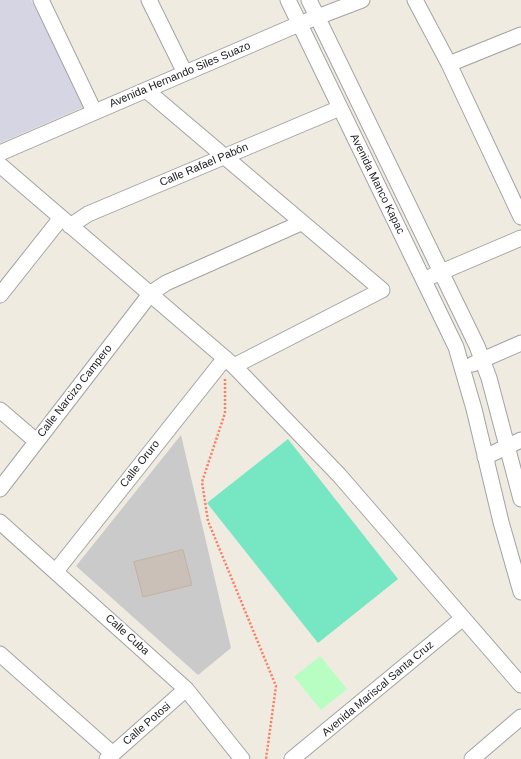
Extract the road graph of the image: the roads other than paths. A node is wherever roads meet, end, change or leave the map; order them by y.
1 (41, 0) edge
2 (150, 0) edge
3 (288, 0) edge
4 (310, 0) edge
5 (362, 0) edge
6 (415, 0) edge
7 (318, 17) junction
8 (299, 24) junction
9 (521, 35) edge
10 (449, 64) junction
11 (185, 73) junction
12 (146, 90) junction
13 (340, 108) junction
14 (94, 111) junction
15 (0, 153) edge
16 (224, 157) junction
17 (0, 165) edge
18 (521, 217) edge
19 (66, 222) junction
20 (301, 223) junction
21 (521, 238) edge
22 (442, 272) junction
23 (423, 280) junction
24 (151, 293) junction
25 (0, 295) edge
26 (521, 343) edge
27 (482, 360) junction
28 (230, 362) junction
29 (464, 369) junction
30 (0, 410) edge
31 (521, 440) edge
32 (36, 441) junction
33 (507, 447) junction
34 (485, 457) junction
35 (0, 489) edge
36 (521, 499) edge
37 (0, 522) edge
38 (516, 554) edge
39 (56, 571) junction
40 (521, 592) edge
41 (463, 618) junction
42 (0, 654) edge
43 (521, 685) edge
44 (186, 690) junction
45 (521, 717) edge
46 (110, 757) edge
47 (242, 759) edge
48 (292, 759) edge
49 (472, 759) edge

1 - 14 street
2 - 11 street
3 - 8 street, Avenida Manco Kapac
4 - 7 street
5 - 7 street, Avenida Hernando Siles Suazo
6 - 10 street
7 - 8 street, Avenida Hernando Siles Suazo
7 - 22 street
8 - 11 street, Avenida Hernando Siles Suazo
8 - 13 street, Avenida Manco Kapac
9 - 10 street
10 - 18 street
11 - 12 street, Avenida Hernando Siles Suazo
12 - 14 street, Avenida Hernando Siles Suazo
12 - 16 street
13 - 16 street, Calle Rafael Pabón
13 - 23 street, Avenida Manco Kapac
14 - 15 street, Avenida Hernando Siles Suazo
16 - 19 street, Calle Rafael Pabón
16 - 20 street
17 - 19 street
19 - 24 street
19 - 25 street, Calle Rafael Pabón
20 - 24 street, Calle Narcizo Campero
20 - 28 street
21 - 22 street
22 - 23 street
22 - 27 street
23 - 29 street, Avenida Manco Kapac
24 - 28 street
24 - 32 street, Calle Narcizo Campero
26 - 27 street
27 - 29 street
27 - 33 street
28 - 39 street, Calle Oruro
28 - 41 street
29 - 34 street, Avenida Manco Kapac
30 - 32 street
31 - 33 street
32 - 35 street, Calle Narcizo Campero
33 - 34 street
33 - 36 street
34 - 38 street, Avenida Manco Kapac
37 - 39 street, Calle Cuba
38 - 40 street, Avenida Manco Kapac
39 - 44 street, Calle Cuba
41 - 43 street
41 - 48 street, Avenida Mariscal Santa Cruz
42 - 46 street
44 - 46 street, Calle Potosi
44 - 47 street, Calle Cuba
45 - 49 street

